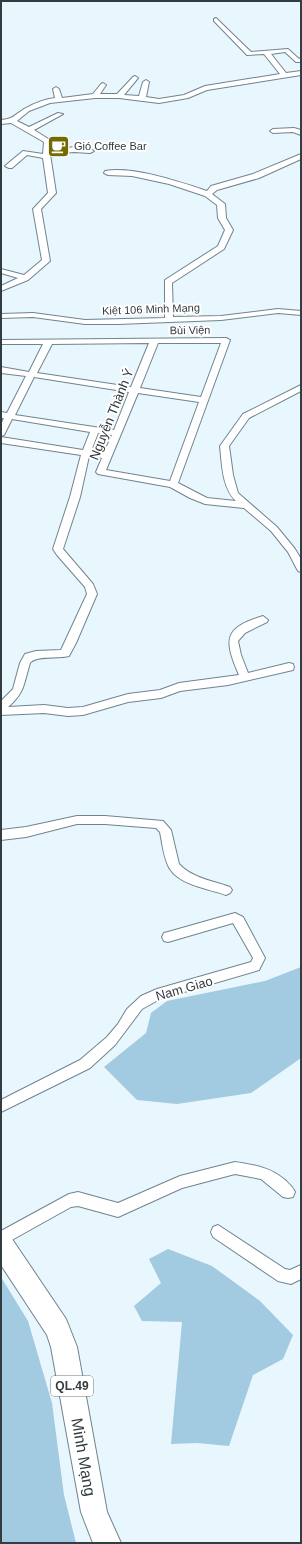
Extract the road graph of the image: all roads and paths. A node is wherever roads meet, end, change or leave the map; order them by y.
1 (216, 20) dead end
2 (266, 52) junction
3 (301, 60) edge
4 (301, 73) edge
5 (285, 76) junction
6 (135, 78) dead end
7 (146, 82) dead end
8 (103, 85) dead end
9 (56, 90) dead end
10 (95, 96) junction
11 (119, 96) junction
12 (142, 99) junction
13 (58, 100) junction
14 (60, 114) dead end
15 (12, 121) junction
16 (1, 122) edge
17 (29, 130) junction
18 (273, 131) dead end
19 (301, 133) edge
20 (90, 151) dead end
21 (46, 154) junction
22 (301, 156) edge
23 (9, 166) dead end
24 (108, 173) dead end
25 (208, 194) junction
26 (1, 271) edge
27 (25, 278) junction
28 (1, 289) edge
29 (301, 313) edge
30 (1, 316) edge
31 (169, 321) junction
32 (49, 341) junction
33 (1, 342) edge
34 (154, 342) junction
35 (1, 370) edge
36 (32, 374) junction
37 (301, 388) edge
38 (135, 389) junction
39 (204, 400) junction
40 (5, 416) edge
41 (96, 430) junction
42 (1, 433) edge
43 (116, 433) junction
44 (1, 440) edge
45 (86, 453) junction
46 (107, 456) junction
47 (173, 484) junction
48 (247, 505) junction
49 (301, 570) edge
50 (263, 620) dead end
51 (288, 667) dead end
52 (245, 677) junction
53 (1, 707) edge
54 (1, 711) edge
55 (1, 835) edge
56 (226, 890) dead end
57 (168, 937) dead end
58 (1, 1106) edge
59 (288, 1192) dead end
60 (218, 1232) dead end
61 (1, 1240) edge
62 (1, 1244) edge
63 (301, 1272) edge
64 (107, 1543) edge

1 - 2 street
2 - 3 street
2 - 5 street
4 - 5 street
5 - 12 street
6 - 11 street
7 - 12 street
8 - 10 street
9 - 13 street
10 - 11 street
10 - 13 street
11 - 12 street
13 - 15 street
14 - 17 street
15 - 16 street
15 - 17 street
17 - 21 street
18 - 19 street
20 - 21 street
21 - 23 street
21 - 27 street
22 - 25 street
24 - 25 street
25 - 31 street
26 - 27 street
27 - 28 street
29 - 31 street, Kiệt 106 Minh Mạng
30 - 31 street, Kiệt 106 Minh Mạng
32 - 33 street, Bùi Viện
32 - 34 street, Bùi Viện
32 - 36 street
34 - 38 street, Nguyễn Thành Ý
34 - 39 street, Bùi Viện
35 - 36 street
36 - 38 street
36 - 40 street
37 - 48 street
38 - 39 street
38 - 43 street, Nguyễn Thành Ý
39 - 47 street, Bùi Viện
40 - 41 street
40 - 42 street
41 - 43 street
41 - 45 street
43 - 46 street, Nguyễn Thành Ý
44 - 45 street
45 - 46 street
45 - 53 street
46 - 47 street, Nguyễn Thành Ý
47 - 48 street
48 - 49 street
50 - 52 street
51 - 52 street
52 - 54 street
55 - 56 street
57 - 58 street, Nam Giao
59 - 61 street
60 - 63 street
62 - 64 highway, Minh Mạng / QL.49

